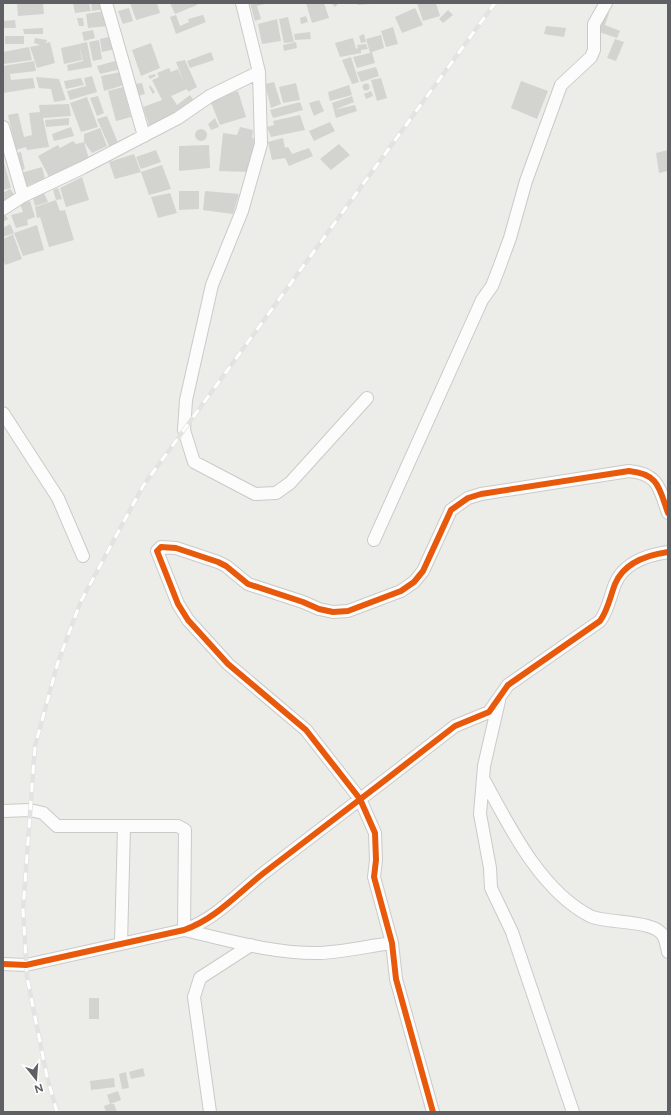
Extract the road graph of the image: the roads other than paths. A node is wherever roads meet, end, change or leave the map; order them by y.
1 (106, 3) edge
2 (242, 3) edge
3 (606, 3) edge
4 (259, 72) junction
5 (3, 127) edge
6 (144, 136) junction
7 (23, 196) junction
8 (3, 209) edge
9 (367, 398) dead end
10 (3, 413) edge
11 (668, 513) edge
12 (374, 540) dead end
13 (668, 552) edge
14 (83, 556) dead end
15 (501, 694) junction
16 (483, 778) junction
17 (360, 799) junction
18 (3, 811) edge
19 (124, 827) junction
20 (184, 930) junction
21 (392, 943) junction
22 (122, 944) junction
23 (251, 945) junction
24 (668, 952) edge
25 (3, 964) edge
26 (210, 1112) edge
27 (433, 1112) edge
28 (573, 1112) edge

1 - 6 street
2 - 4 street
3 - 12 street
4 - 6 street
4 - 9 street
5 - 7 street
6 - 7 street
7 - 8 street
10 - 14 street
11 - 17 street
13 - 15 street
15 - 16 street
15 - 17 street
16 - 24 street
16 - 28 street
17 - 20 street
17 - 21 street
18 - 19 street
19 - 20 street
19 - 22 street
20 - 22 street
20 - 23 street
21 - 23 street
21 - 27 street
22 - 25 street
23 - 26 street

